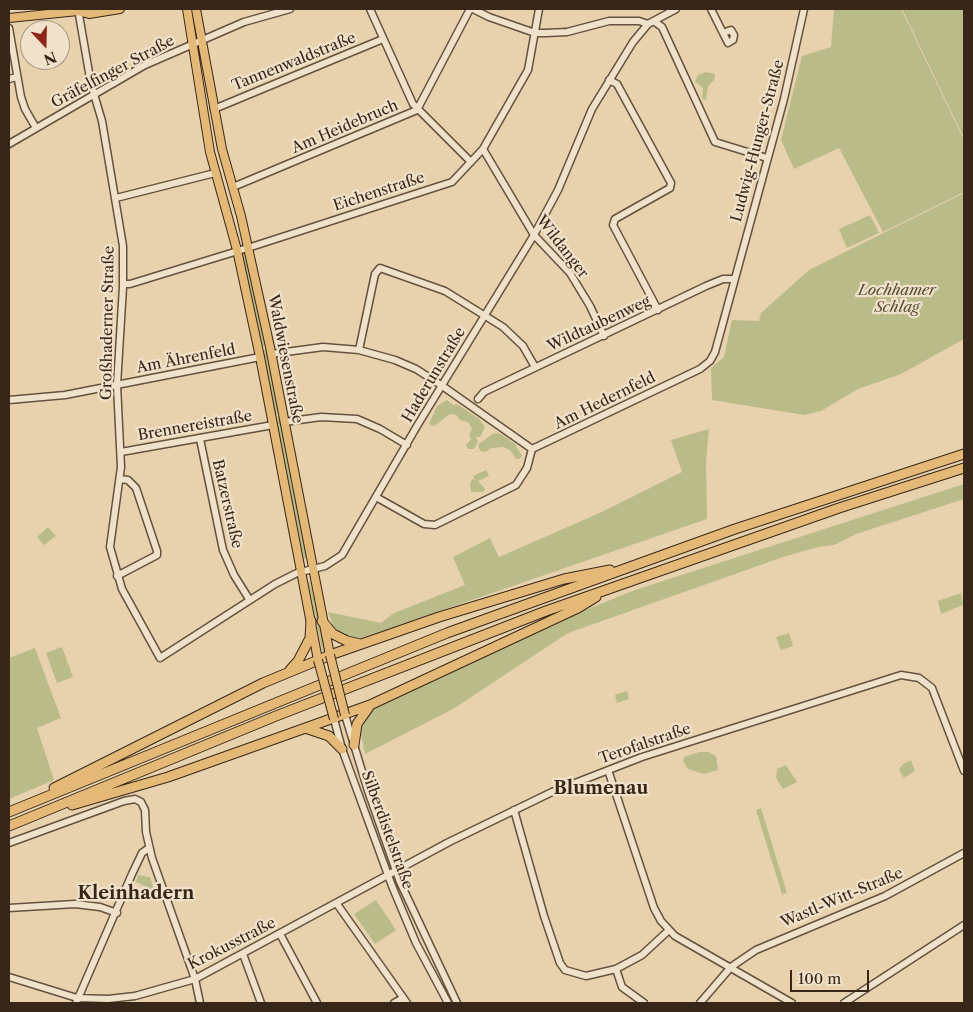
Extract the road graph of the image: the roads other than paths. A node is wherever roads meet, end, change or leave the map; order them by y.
1 (120, 9) edge
2 (186, 9) edge
3 (196, 9) edge
4 (290, 9) edge
5 (370, 9) edge
6 (472, 9) edge
7 (540, 9) edge
8 (676, 9) edge
9 (711, 9) edge
10 (804, 9) edge
11 (79, 10) edge
12 (9, 18) edge
13 (651, 23) junction
14 (9, 28) edge
15 (535, 32) junction
16 (723, 33) dead end
17 (383, 39) junction
18 (201, 40) junction
19 (190, 45) junction
20 (17, 77) junction
21 (9, 79) edge
22 (608, 80) junction
23 (96, 95) junction
24 (214, 109) junction
25 (417, 110) junction
26 (36, 128) junction
27 (9, 144) edge
28 (483, 149) junction
29 (768, 158) junction
30 (471, 162) junction
31 (215, 173) junction
32 (233, 187) junction
33 (116, 198) junction
34 (534, 235) junction
35 (248, 247) junction
36 (237, 250) junction
37 (734, 279) junction
38 (123, 284) junction
39 (658, 310) junction
40 (484, 315) junction
41 (604, 336) junction
42 (359, 350) junction
43 (271, 354) junction
44 (260, 357) junction
45 (535, 367) junction
46 (117, 385) junction
47 (441, 385) junction
48 (9, 400) edge
49 (478, 400) dead end
50 (284, 422) junction
51 (273, 425) junction
52 (200, 439) junction
53 (407, 445) junction
54 (532, 449) junction
55 (121, 452) junction
56 (964, 454) edge
57 (964, 468) edge
58 (120, 479) junction
59 (376, 497) junction
60 (625, 568) junction
61 (312, 569) junction
62 (301, 571) junction
63 (117, 576) junction
64 (613, 587) junction
65 (249, 599) junction
66 (311, 621) junction
67 (322, 621) junction
68 (360, 644) junction
69 (330, 655) junction
70 (160, 658) joint
71 (318, 660) junction
72 (290, 671) junction
73 (370, 705) junction
74 (345, 715) junction
75 (334, 719) junction
76 (308, 729) junction
77 (354, 745) junction
78 (342, 749) junction
79 (608, 770) junction
80 (964, 771) edge
81 (514, 810) junction
82 (9, 812) edge
83 (41, 813) junction
84 (9, 826) edge
85 (9, 843) edge
86 (149, 848) junction
87 (964, 853) edge
88 (397, 871) junction
89 (388, 876) junction
90 (337, 904) junction
91 (9, 908) edge
92 (117, 913) junction
93 (964, 925) edge
94 (668, 930) junction
95 (280, 934) junction
96 (243, 954) junction
97 (731, 967) junction
98 (616, 969) junction
99 (9, 979) edge
100 (195, 979) junction
101 (76, 1001) edge
102 (405, 1001) edge
103 (200, 1003) edge
104 (261, 1003) edge
105 (317, 1003) edge
106 (394, 1003) edge
107 (448, 1003) edge
108 (457, 1003) edge
109 (644, 1003) edge
110 (700, 1003) edge
111 (792, 1003) edge
112 (844, 1003) edge

1 - 11 main road
2 - 19 main road, Waldwiesenstraße
3 - 18 main road, Waldwiesenstraße
4 - 18 street, Gräfelfinger Straße
5 - 17 street
6 - 15 street
6 - 25 street, Am Heidebruch
7 - 15 street, Eichenstraße
8 - 13 street
9 - 16 street
10 - 29 street, Ludwig-Hunger-Straße
11 - 12 main road
11 - 23 street, Großhaderner Straße
13 - 15 street
13 - 22 street, Haderunstraße
13 - 29 street
14 - 20 street
15 - 28 street, Eichenstraße
17 - 24 street, Tannenwaldstraße
17 - 25 street
18 - 19 street, Gräfelfinger Straße
18 - 24 main road, Waldwiesenstraße
19 - 23 street, Gräfelfinger Straße
19 - 31 main road, Waldwiesenstraße
20 - 21 street
20 - 26 street
22 - 34 street, Haderunstraße
22 - 39 street
23 - 26 street, Gräfelfinger Straße
23 - 33 street, Großhaderner Straße
24 - 32 main road, Waldwiesenstraße
25 - 30 street
25 - 32 street, Am Heidebruch
26 - 27 street, Gräfelfinger Straße
28 - 30 street, Eichenstraße
28 - 34 street, Wildanger
29 - 37 street, Ludwig-Hunger-Straße
30 - 35 street, Eichenstraße
31 - 33 street
31 - 36 main road, Waldwiesenstraße
32 - 35 main road, Waldwiesenstraße
33 - 38 street, Großhaderner Straße
34 - 40 street, Haderunstraße
34 - 41 street, Wildanger
35 - 36 street, Eichenstraße
35 - 43 main road, Waldwiesenstraße
36 - 38 street, Eichenstraße
36 - 44 main road, Waldwiesenstraße
37 - 39 street, Wildtaubenweg
37 - 54 street, Am Hedernfeld
38 - 46 street, Großhaderner Straße
39 - 41 street, Wildtaubenweg
40 - 42 street
40 - 45 street
40 - 47 street, Haderunstraße
41 - 45 street, Wildtaubenweg
42 - 43 street
42 - 47 street
43 - 50 main road, Waldwiesenstraße
44 - 46 street, Am Ährenfeld
44 - 51 main road, Waldwiesenstraße
45 - 49 street, Wildtaubenweg
46 - 48 street, Am Ährenfeld
46 - 55 street, Großhaderner Straße
47 - 53 street, Haderunstraße
47 - 54 street
50 - 53 street
50 - 61 main road, Waldwiesenstraße
51 - 52 street, Brennereistraße
51 - 62 main road, Waldwiesenstraße
52 - 55 street, Brennereistraße
52 - 65 street, Batzerstraße
53 - 59 street, Haderunstraße
54 - 59 street
55 - 58 street, Großhaderner Straße
56 - 60 highway
57 - 64 highway
58 - 63 street, Großhaderner Straße
58 - 63 street
59 - 61 street, Haderunstraße
60 - 68 highway
60 - 82 highway
61 - 62 street, Haderunstraße
61 - 67 main road, Waldwiesenstraße
62 - 65 street, Haderunstraße
62 - 66 main road, Waldwiesenstraße
63 - 70 street, Großhaderner Straße
64 - 73 highway
64 - 83 highway
65 - 70 street, Haderunstraße
66 - 71 main road, Waldwiesenstraße
66 - 72 highway
67 - 68 highway
67 - 69 main road, Waldwiesenstraße
68 - 69 highway
69 - 71 highway
69 - 74 main road, Waldwiesenstraße, bridge
71 - 72 highway
71 - 75 main road, Silberdistelstraße, bridge
72 - 82 highway
73 - 74 highway
73 - 77 highway
74 - 75 highway
74 - 77 street, Silberdistelstraße
75 - 76 highway
75 - 78 street, Silberdistelstraße
76 - 78 highway
76 - 83 highway
77 - 88 street, Silberdistelstraße
78 - 89 street, Silberdistelstraße
79 - 80 street, Terofalstraße
79 - 81 street, Terofalstraße
79 - 94 street
81 - 88 street, Terofalstraße
81 - 98 street
83 - 84 highway
85 - 86 street
86 - 92 street
86 - 100 street
87 - 97 street, Wastl-Witt-Straße
88 - 89 street, Krokusstraße
88 - 108 street, Silberdistelstraße
89 - 90 street, Krokusstraße
89 - 107 street, Silberdistelstraße
90 - 95 street, Krokusstraße
90 - 102 street
91 - 92 street
92 - 101 street
93 - 112 street
94 - 97 street
94 - 98 street
95 - 96 street, Krokusstraße
95 - 105 street
96 - 100 street, Krokusstraße
96 - 104 street
97 - 110 street, Wastl-Witt-Straße
97 - 111 street
98 - 109 street
99 - 101 street, Krokusstraße
100 - 101 street, Krokusstraße
100 - 103 street
102 - 106 street

